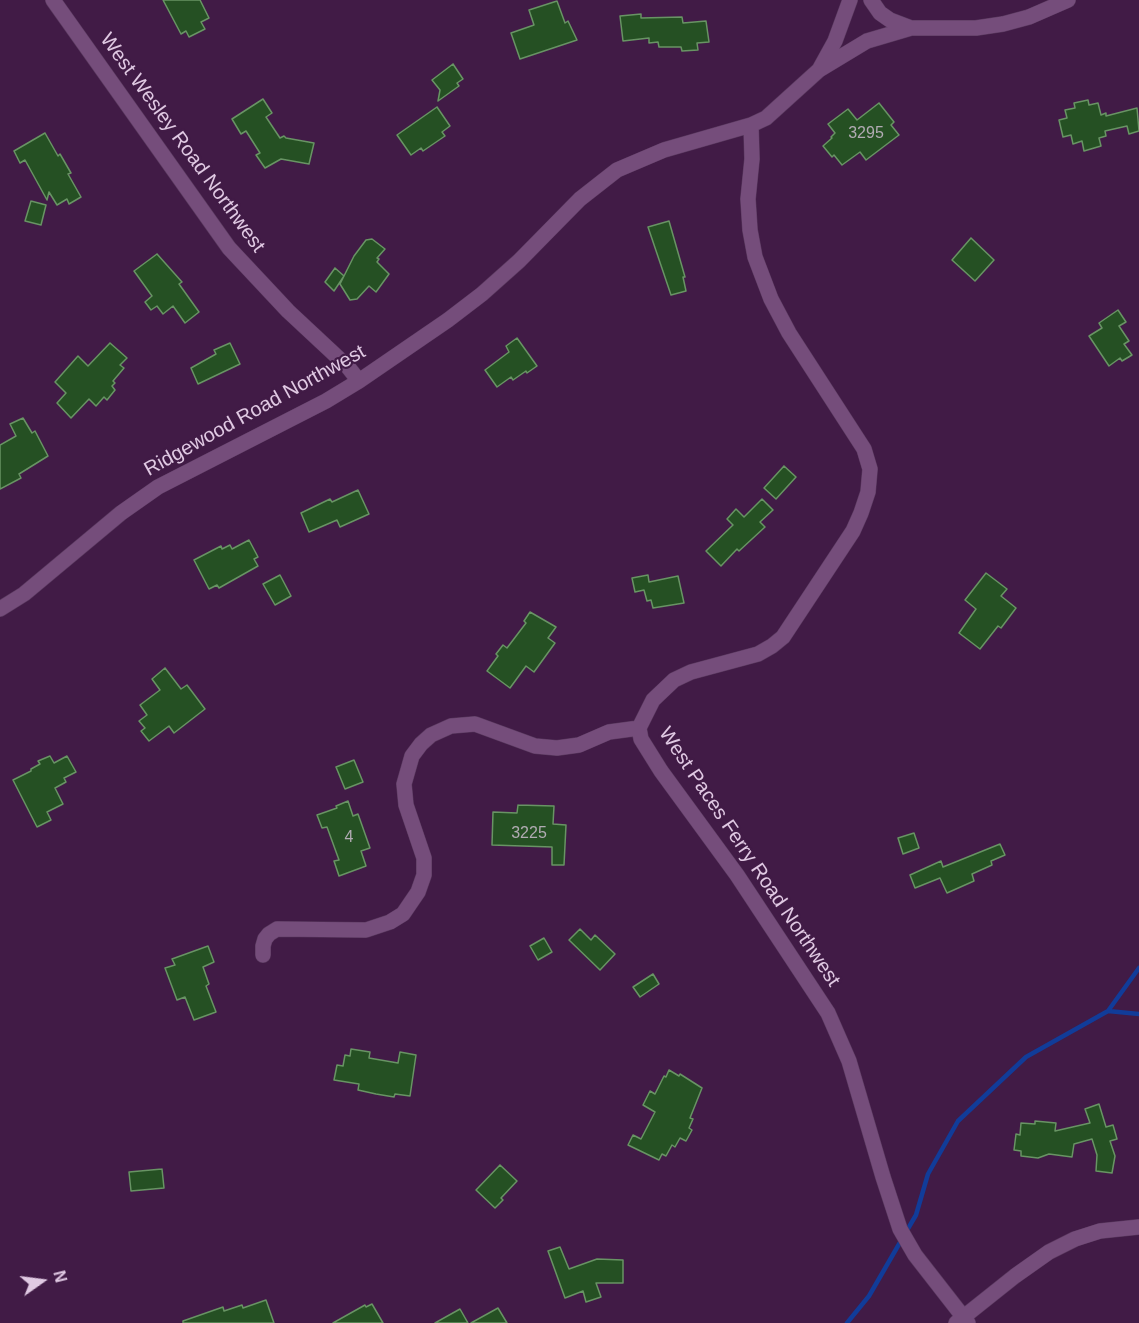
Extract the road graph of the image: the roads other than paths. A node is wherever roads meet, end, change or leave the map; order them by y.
1 (53, 0) edge
2 (850, 0) edge
3 (871, 0) edge
4 (1068, 0) edge
5 (911, 28) junction
6 (819, 70) junction
7 (751, 125) junction
8 (359, 381) junction
9 (0, 609) edge
10 (639, 728) junction
11 (263, 955) dead end
12 (1139, 1227) edge
13 (962, 1321) edge

1 - 8 street, West Wesley Road Northwest
2 - 6 street
3 - 5 street
4 - 5 street, Ridgewood Road Northwest
5 - 6 street, Ridgewood Road Northwest
6 - 7 street, Ridgewood Road Northwest
7 - 8 street, Ridgewood Road Northwest
7 - 10 street, West Paces Ferry Road Northwest
8 - 9 street, Ridgewood Road Northwest
10 - 11 street
10 - 13 street, West Paces Ferry Road Northwest
12 - 13 street

